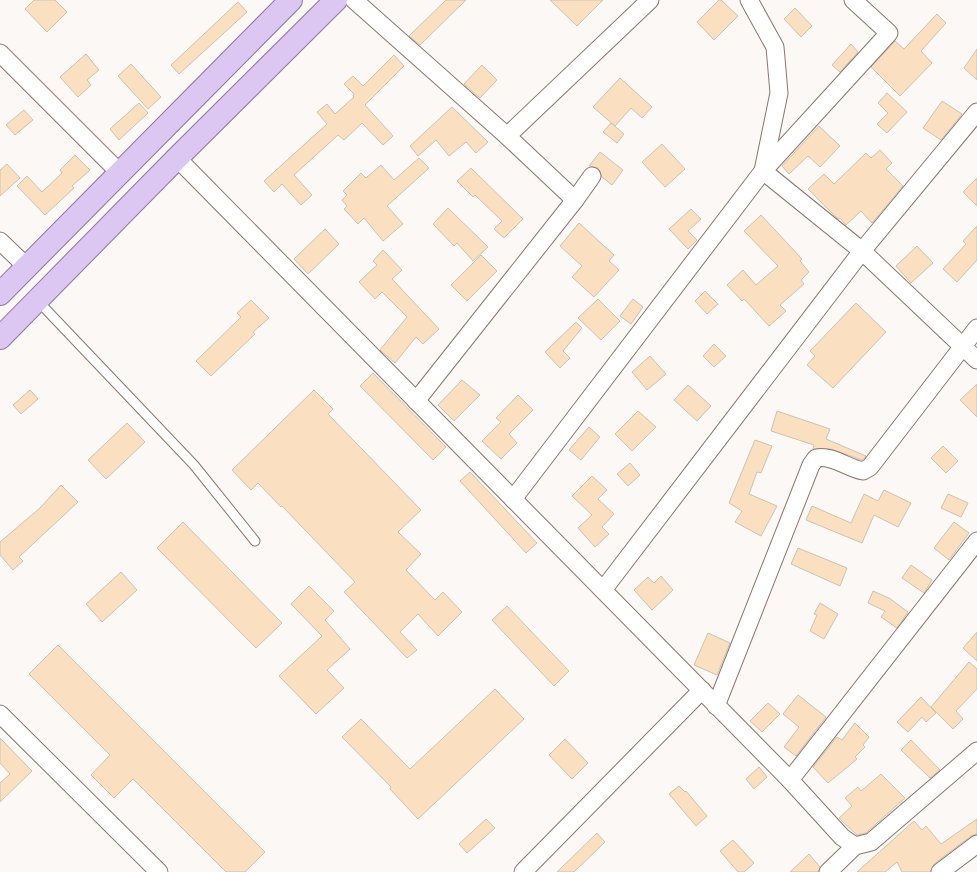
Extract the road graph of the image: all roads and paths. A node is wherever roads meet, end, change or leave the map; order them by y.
1 (291, 0) edge
2 (336, 0) edge
3 (354, 0) edge
4 (650, 0) edge
5 (749, 0) edge
6 (853, 0) edge
7 (0, 53) edge
8 (977, 112) edge
9 (507, 136) junction
10 (177, 158) junction
11 (763, 171) junction
12 (120, 173) junction
13 (592, 176) dead end
14 (576, 200) junction
15 (0, 241) edge
16 (862, 251) junction
17 (27, 267) junction
18 (0, 294) edge
19 (37, 300) junction
20 (977, 328) edge
21 (0, 338) edge
22 (962, 346) junction
23 (977, 360) edge
24 (416, 401) junction
25 (513, 499) junction
26 (255, 541) dead end
27 (977, 541) edge
28 (603, 590) junction
29 (702, 690) junction
30 (716, 706) junction
31 (0, 714) edge
32 (977, 751) edge
33 (790, 780) junction
34 (977, 844) edge
35 (854, 846) junction
36 (159, 872) edge
37 (523, 872) edge
38 (828, 872) edge
39 (940, 872) edge

1 - 12 main road
2 - 10 main road
3 - 9 street
4 - 9 street
5 - 11 street
6 - 11 street
7 - 12 street
8 - 16 street
9 - 14 street
10 - 19 main road
10 - 24 street
11 - 16 street
11 - 25 street
12 - 17 main road
13 - 14 street
14 - 24 street
15 - 17 street
16 - 22 street
16 - 28 street
17 - 18 main road
19 - 21 main road
19 - 26 lane
20 - 22 street
22 - 23 street
22 - 30 street
24 - 25 street
25 - 28 street
27 - 33 street
28 - 29 street
29 - 30 street
29 - 37 street
30 - 33 street
31 - 36 street
32 - 35 street
33 - 35 street
34 - 39 street
35 - 38 street

